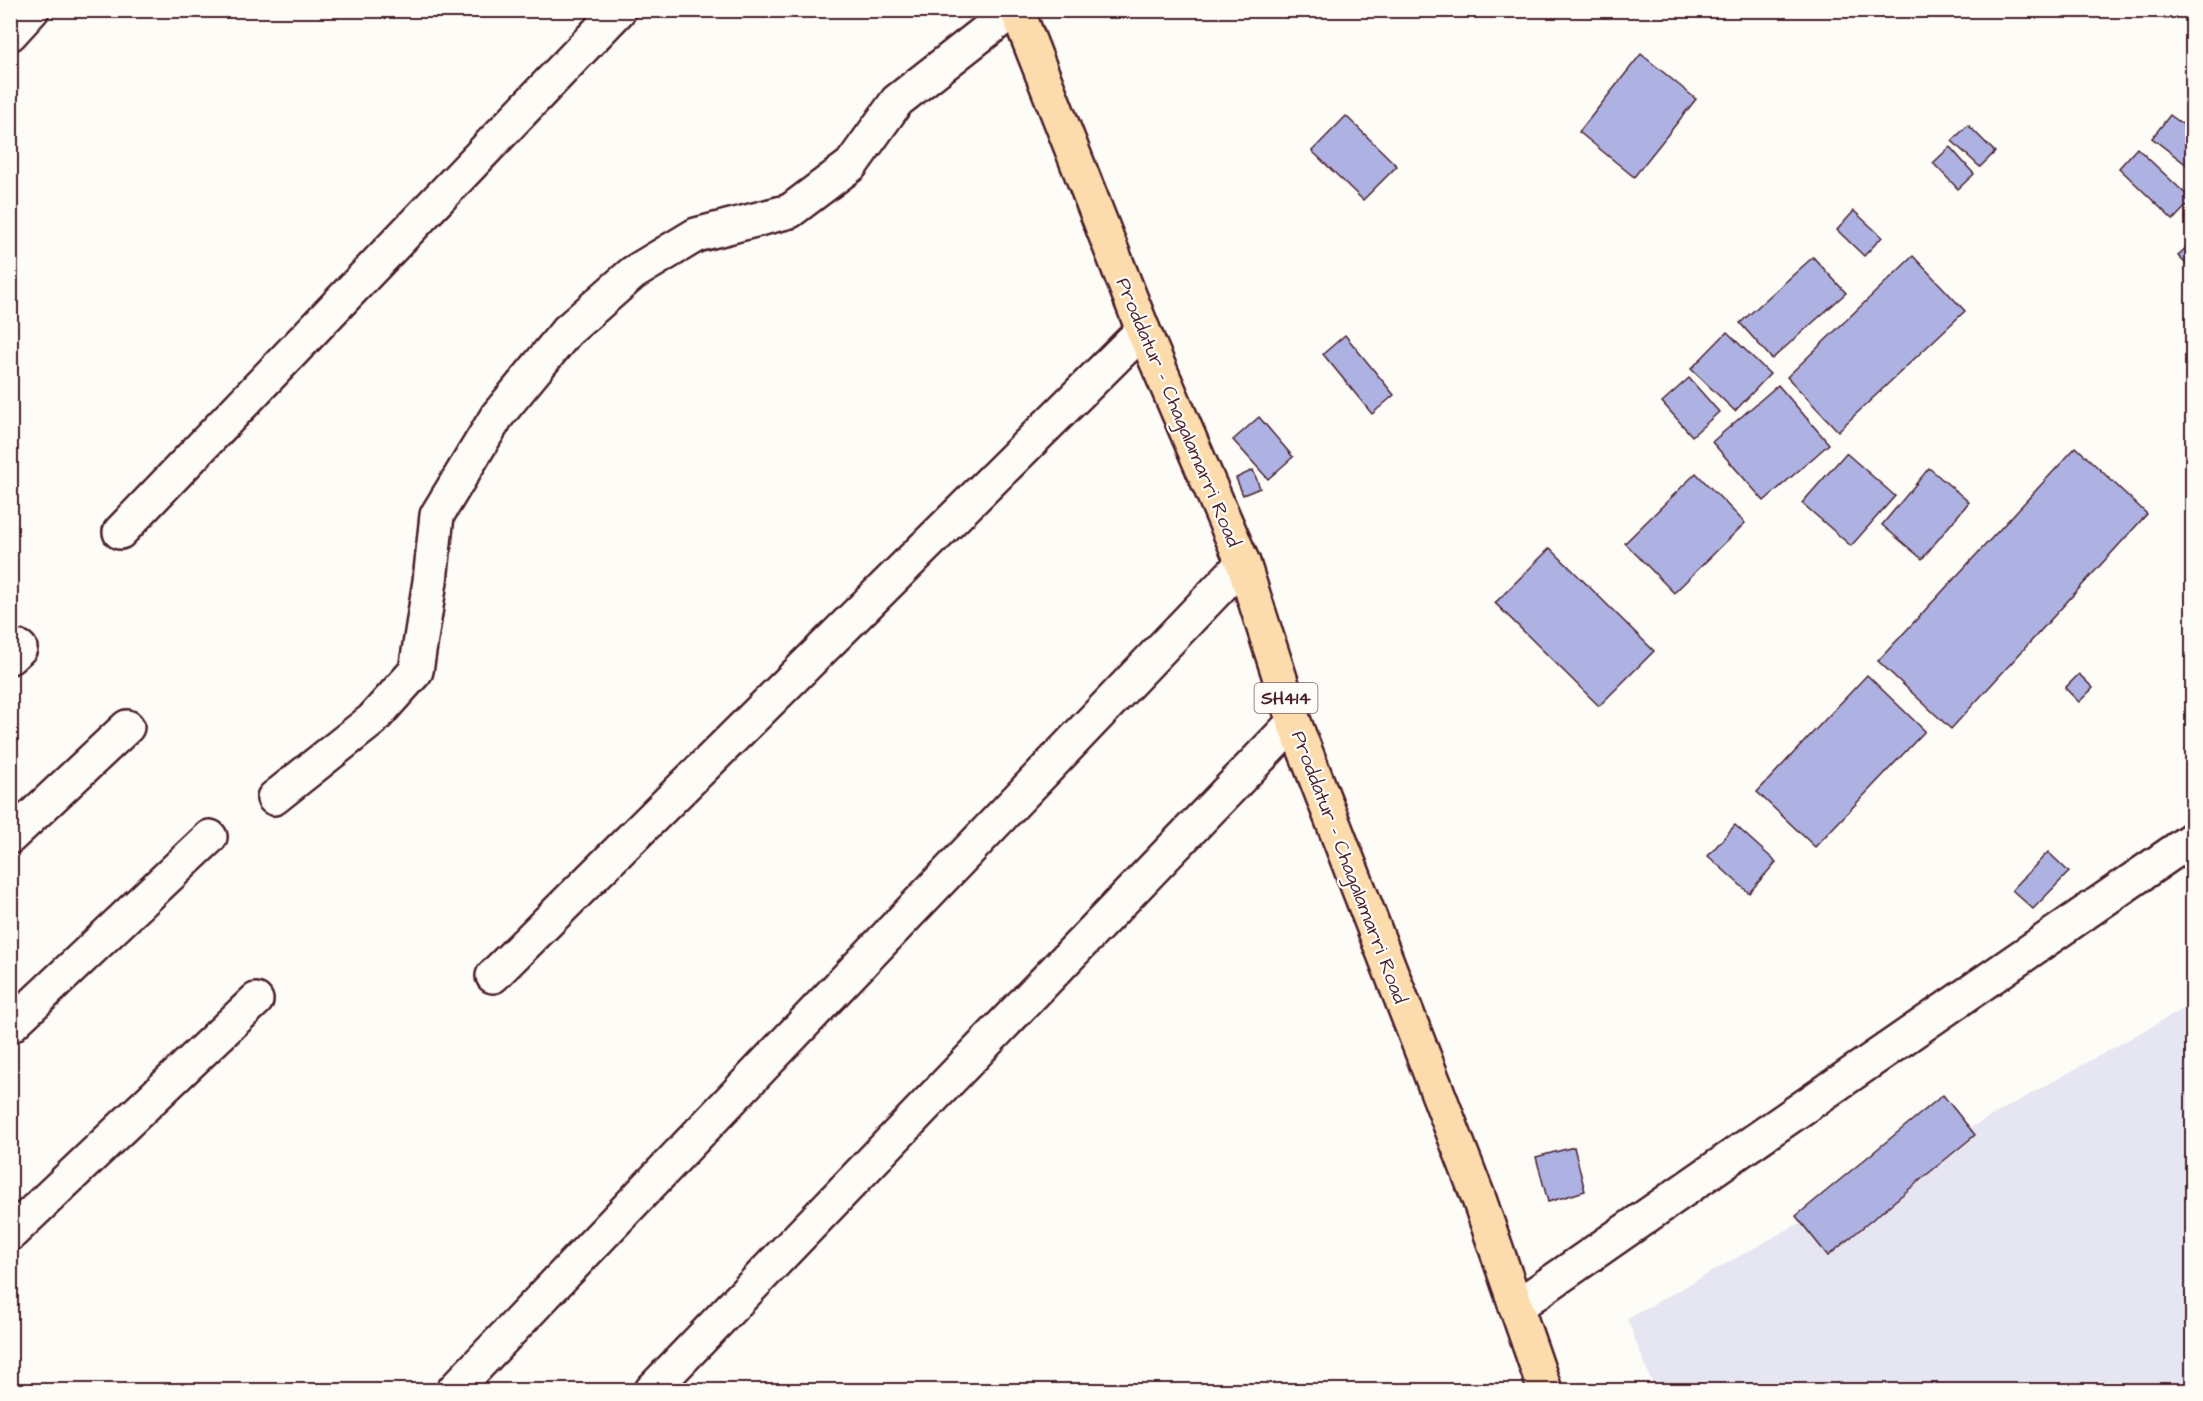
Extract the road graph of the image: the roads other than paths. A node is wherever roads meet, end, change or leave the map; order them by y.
1 (32, 10) edge
2 (619, 10) edge
3 (1015, 10) edge
4 (10, 34) edge
5 (1143, 330) junction
6 (120, 532) dead end
7 (1243, 563) junction
8 (1294, 722) junction
9 (127, 727) dead end
10 (274, 798) dead end
11 (10, 837) edge
12 (210, 837) dead end
13 (2193, 839) edge
14 (493, 976) dead end
15 (256, 1000) dead end
16 (10, 1026) edge
17 (11, 1234) edge
18 (1516, 1307) junction
19 (454, 1390) edge
20 (652, 1390) edge
21 (1545, 1390) edge

1 - 4 street
2 - 6 street
3 - 5 main road, Proddatur - Chagalamarri Road / SH414
3 - 10 street
5 - 7 main road, Proddatur - Chagalamarri Road / SH414
5 - 14 street
7 - 8 main road, Proddatur - Chagalamarri Road / SH414
7 - 19 street
8 - 18 main road, Proddatur - Chagalamarri Road / SH414
8 - 20 street
9 - 11 street
12 - 16 street
13 - 18 street
15 - 17 street
18 - 21 main road, Proddatur - Chagalamarri Road / SH414

